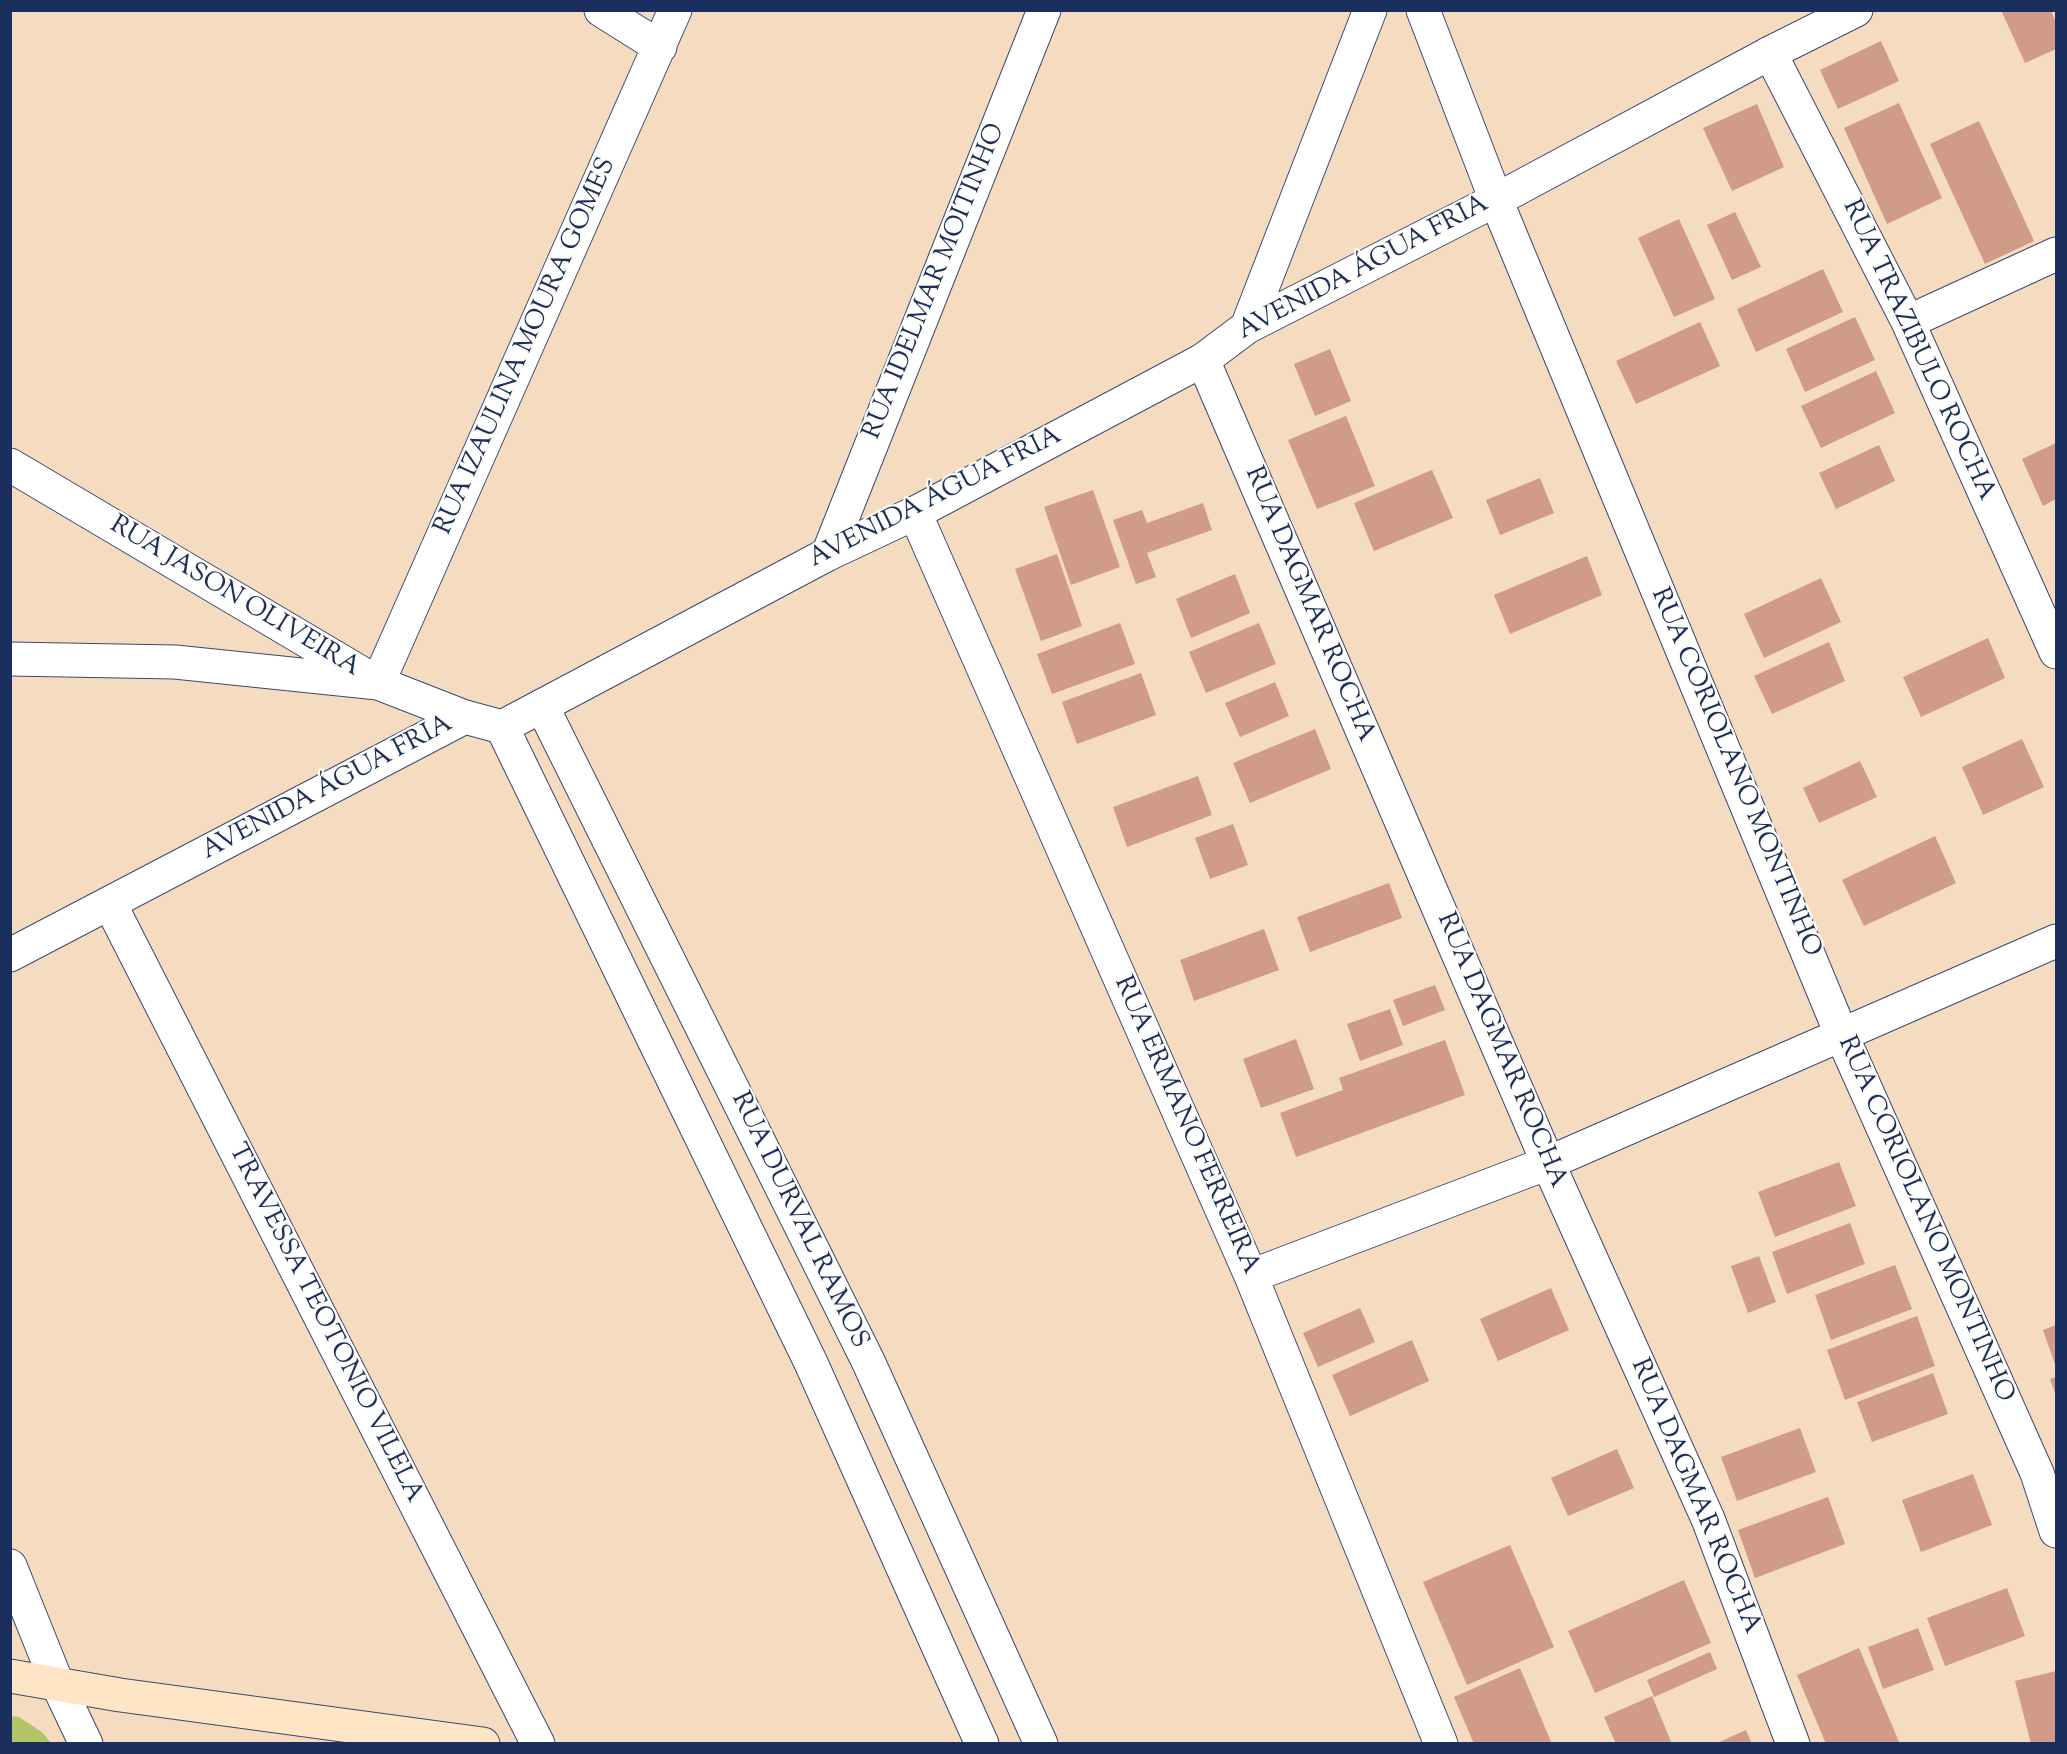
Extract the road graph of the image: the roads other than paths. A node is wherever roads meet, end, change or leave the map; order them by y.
1 (601, 10) edge
2 (675, 10) edge
3 (1044, 10) edge
4 (1370, 10) edge
5 (1423, 10) edge
6 (1856, 10) edge
7 (660, 47) junction
8 (1770, 53) junction
9 (1496, 200) junction
10 (2056, 254) edge
11 (1908, 322) junction
12 (1247, 327) junction
13 (1203, 360) junction
14 (10, 465) edge
15 (915, 513) junction
16 (828, 554) junction
17 (2045, 599) edge
18 (2056, 652) edge
19 (10, 659) edge
20 (378, 683) junction
21 (542, 706) junction
22 (465, 717) junction
23 (502, 727) junction
24 (110, 904) junction
25 (2056, 941) edge
26 (10, 955) edge
27 (1842, 1036) junction
28 (1548, 1162) junction
29 (1251, 1276) junction
30 (2056, 1531) edge
31 (10, 1566) edge
32 (10, 1676) edge
33 (57, 1683) junction
34 (86, 1743) edge
35 (483, 1743) edge
36 (538, 1743) edge
37 (982, 1743) edge
38 (1041, 1743) edge
39 (1441, 1743) edge
40 (1793, 1743) edge

1 - 7 street
2 - 7 street, RUA IZAULINA MOURA GOMES
3 - 16 street, RUA IDELMAR MOITINHO
4 - 12 street
5 - 9 street, RUA CORIOLANO MONTINHO
6 - 8 street, AVENIDA ÁGUA FRIA
7 - 20 street, RUA IZAULINA MOURA GOMES
8 - 9 street, AVENIDA ÁGUA FRIA
8 - 11 street, RUA TRAZIBULO ROCHA
9 - 12 street, AVENIDA ÁGUA FRIA
9 - 27 street, RUA CORIOLANO MONTINHO
10 - 11 street
11 - 17 street, RUA TRAZIBULO ROCHA
12 - 13 street, AVENIDA ÁGUA FRIA
13 - 15 street, AVENIDA ÁGUA FRIA
13 - 28 street, RUA DAGMAR ROCHA
14 - 20 street, RUA JASON OLIVEIRA
15 - 16 street, AVENIDA ÁGUA FRIA
15 - 29 street, RUA ERMANO FERREIRA
16 - 21 street, AVENIDA ÁGUA FRIA
17 - 18 street, RUA TRAZIBULO ROCHA
19 - 20 street
20 - 22 street, RUA JASON OLIVEIRA
21 - 23 street, AVENIDA ÁGUA FRIA
21 - 38 street, RUA DURVAL RAMOS
22 - 23 street, AVENIDA ÁGUA FRIA
22 - 24 street, AVENIDA ÁGUA FRIA
23 - 37 street, RUA DURVAL RAMOS
24 - 26 street, AVENIDA ÁGUA FRIA
24 - 36 street, TRAVESSA TEOTONIO VILELA
25 - 27 street
27 - 28 street
27 - 30 street, RUA CORIOLANO MONTINHO
28 - 29 street
28 - 40 street, RUA DAGMAR ROCHA
29 - 39 street, RUA ERMANO FERREIRA
31 - 33 street
32 - 33 main road
33 - 34 street
33 - 35 main road

